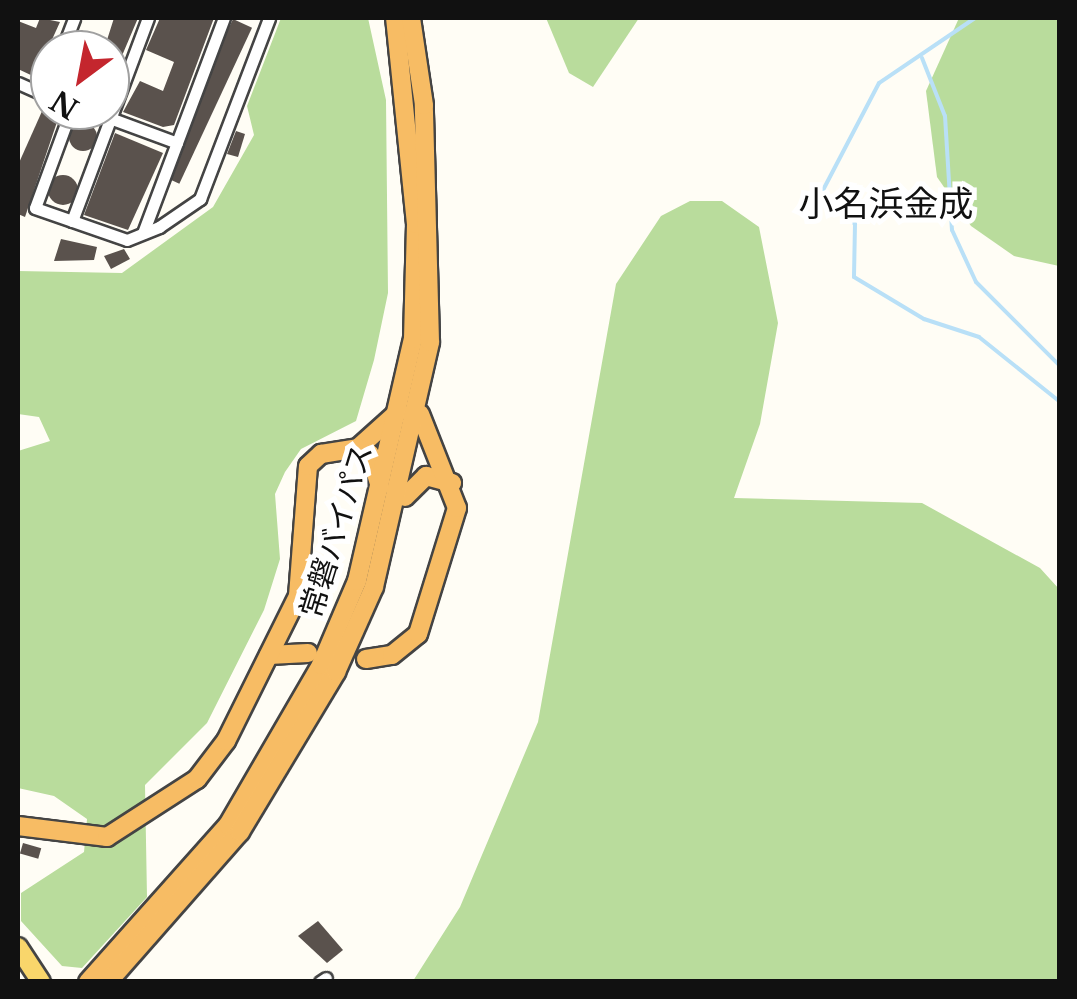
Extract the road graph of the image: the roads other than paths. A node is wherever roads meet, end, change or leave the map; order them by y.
1 (148, 18) edge
2 (224, 18) edge
3 (395, 18) edge
4 (411, 18) edge
5 (264, 19) edge
6 (130, 65) edge
7 (130, 125) edge
8 (64, 130) edge
9 (106, 130) edge
10 (177, 143) junction
11 (72, 221) junction
12 (143, 233) junction
13 (410, 408) junction
14 (358, 448) junction
15 (456, 486) junction
16 (382, 495) junction
17 (399, 507) junction
18 (308, 654) dead end
19 (269, 656) junction
20 (366, 659) dead end
21 (18, 826) edge
22 (18, 947) edge
23 (112, 971) edge
24 (41, 982) edge
25 (88, 982) edge

1 - 6 street
2 - 10 street
3 - 13 highway, 常磐バイパス
4 - 13 highway, 常磐バイパス
5 - 12 street
7 - 10 street
8 - 11 street
9 - 11 street
10 - 12 street
11 - 12 street
13 - 14 highway
13 - 15 highway
13 - 16 highway, 常磐バイパス
13 - 17 highway, 常磐バイパス
14 - 16 highway
14 - 19 highway
15 - 17 highway
15 - 20 highway
16 - 23 highway, 常磐バイパス
17 - 23 highway, 常磐バイパス
18 - 19 highway
19 - 21 highway
22 - 24 main road
23 - 25 highway, 常磐バイパス

